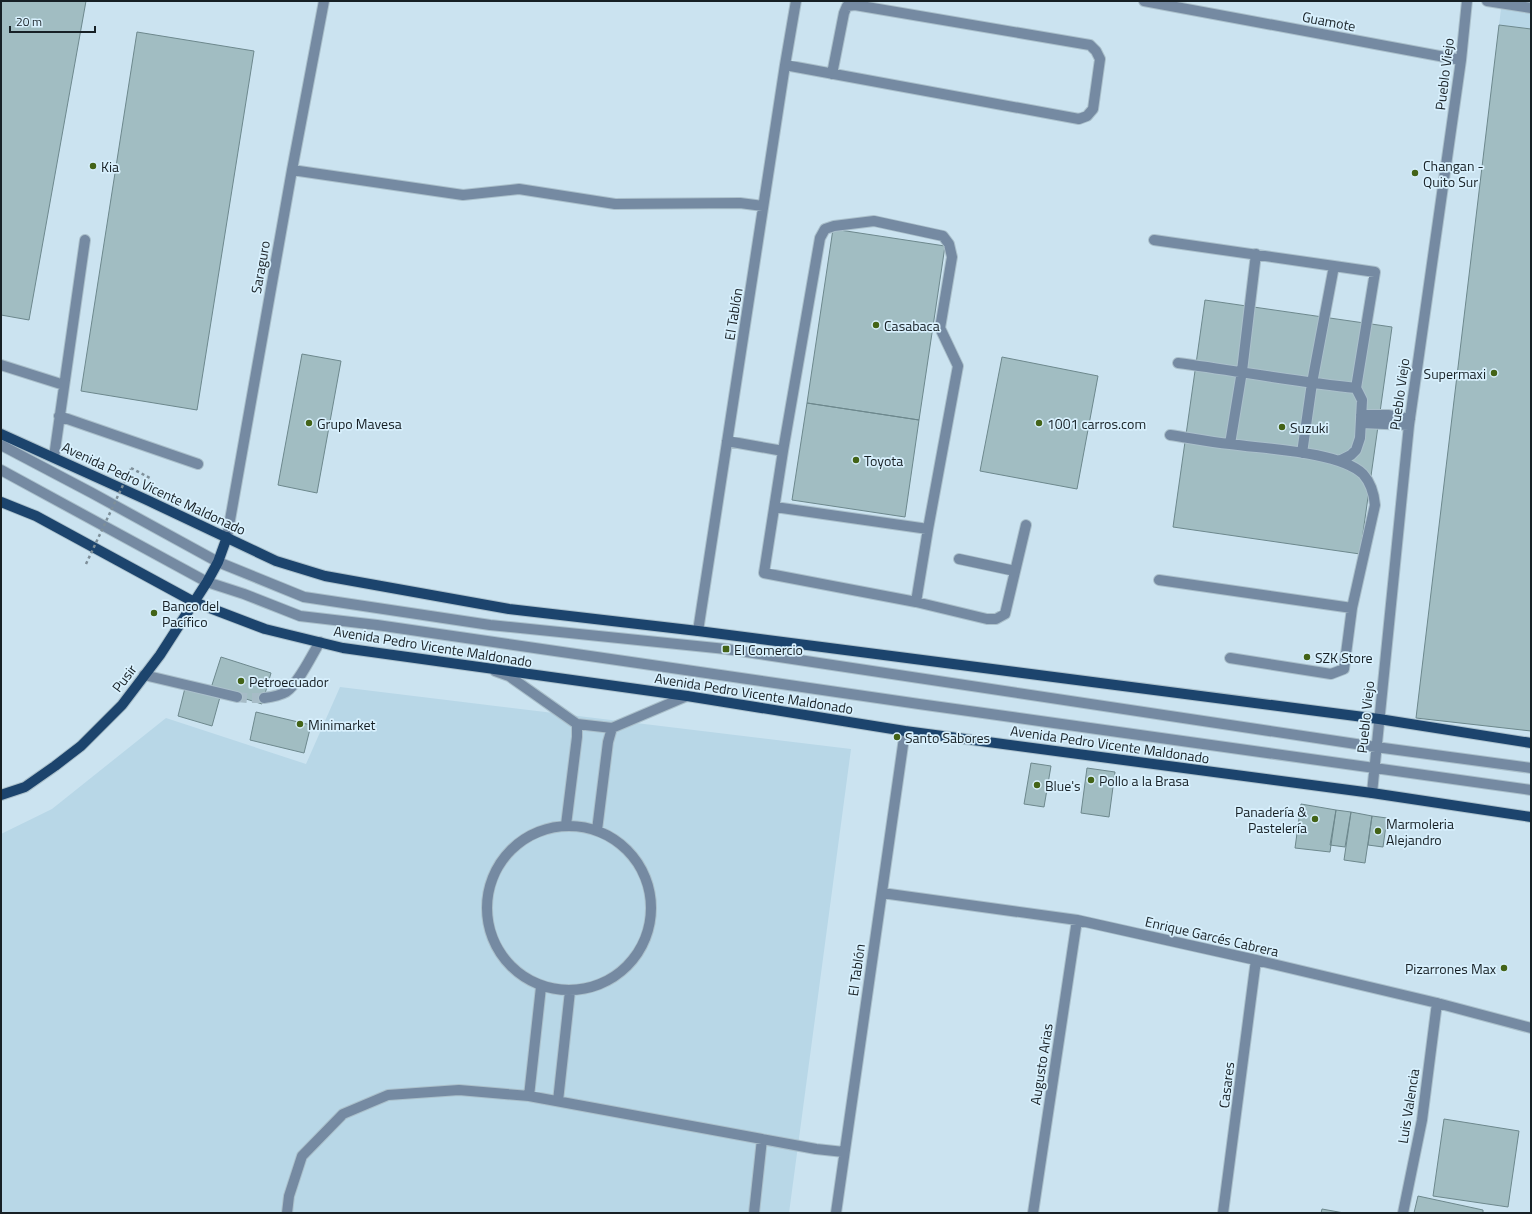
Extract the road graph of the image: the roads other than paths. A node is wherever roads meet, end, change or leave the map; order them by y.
1 (324, 1) edge
2 (796, 1) edge
3 (1144, 1) edge
4 (1467, 1) edge
5 (1487, 1) edge
6 (1531, 8) edge
7 (1461, 60) junction
8 (785, 65) junction
9 (832, 74) junction
10 (292, 170) junction
11 (763, 206) junction
12 (85, 240) dead end
13 (1154, 240) dead end
14 (1256, 254) junction
15 (1334, 266) junction
16 (1178, 363) dead end
17 (1, 365) edge
18 (1242, 371) junction
19 (1312, 383) junction
20 (64, 385) junction
21 (1356, 388) junction
22 (59, 416) junction
23 (1361, 419) junction
24 (1409, 422) junction
25 (1, 434) edge
26 (1170, 435) dead end
27 (728, 441) junction
28 (1230, 444) junction
29 (1, 445) edge
30 (783, 450) junction
31 (1302, 452) junction
32 (54, 457) junction
33 (1339, 461) junction
34 (198, 464) dead end
35 (1, 470) edge
36 (1, 502) edge
37 (775, 507) junction
38 (1026, 525) dead end
39 (928, 529) junction
40 (227, 538) junction
41 (959, 559) dead end
42 (218, 562) junction
43 (1015, 571) junction
44 (1159, 580) dead end
45 (207, 582) junction
46 (194, 602) junction
47 (916, 602) junction
48 (1352, 608) junction
49 (698, 630) junction
50 (320, 642) junction
51 (1230, 658) dead end
52 (488, 668) junction
53 (144, 675) junction
54 (237, 696) tunnel mouth
55 (688, 696) junction
56 (264, 698) tunnel mouth
57 (1379, 719) junction
58 (577, 724) junction
59 (612, 728) junction
60 (905, 731) junction
61 (1531, 743) edge
62 (1376, 747) junction
63 (1531, 768) edge
64 (1374, 769) junction
65 (1531, 790) edge
66 (1372, 793) junction
67 (1, 795) edge
68 (1531, 817) edge
69 (566, 825) junction
70 (598, 830) junction
71 (882, 893) junction
72 (1077, 920) junction
73 (1256, 960) junction
74 (542, 987) junction
75 (570, 991) junction
76 (1437, 1003) junction
77 (1531, 1028) edge
78 (529, 1096) junction
79 (558, 1101) junction
80 (762, 1139) junction
81 (844, 1152) junction
82 (287, 1213) edge
83 (754, 1213) edge
84 (836, 1213) edge
85 (1033, 1213) edge
86 (1223, 1213) edge
87 (1403, 1213) edge

1 - 10 street, Saraguro
2 - 8 street, El Tablón
3 - 7 street, Guamote
4 - 7 street, Pueblo Viejo
5 - 6 street
7 - 24 street, Pueblo Viejo
8 - 9 street
8 - 11 street, El Tablón
9 - 9 street
10 - 11 street
10 - 40 street, Saraguro
11 - 27 street, El Tablón
12 - 20 street
13 - 14 street
14 - 15 street
14 - 18 street
15 - 19 street
15 - 21 street
16 - 18 street
17 - 20 street
18 - 19 street
18 - 28 street
19 - 21 street
19 - 31 street
20 - 22 street
21 - 23 street
22 - 32 street
22 - 34 street
23 - 24 street
23 - 33 street
24 - 57 street, Pueblo Viejo
25 - 32 main road, Avenida Pedro Vicente Maldonado
26 - 28 street
27 - 30 street
27 - 49 street, El Tablón
28 - 31 street
29 - 42 street
30 - 37 street
30 - 39 street
31 - 33 street
32 - 40 main road, Avenida Pedro Vicente Maldonado
33 - 48 street
35 - 45 street
36 - 46 main road, Avenida Pedro Vicente Maldonado
37 - 39 street
37 - 47 street
38 - 43 street
39 - 47 street
40 - 42 main road, Pusir
40 - 49 main road, Avenida Pedro Vicente Maldonado
41 - 43 street
42 - 45 main road, Pusir
42 - 62 street
43 - 47 street
44 - 48 street
45 - 46 main road, Pusir
45 - 64 street
46 - 50 main road, Avenida Pedro Vicente Maldonado
46 - 53 main road, Pusir
48 - 51 street
49 - 57 main road, Avenida Pedro Vicente Maldonado
50 - 52 main road, Avenida Pedro Vicente Maldonado
50 - 56 street
52 - 55 main road, Avenida Pedro Vicente Maldonado
52 - 58 street
53 - 54 street
53 - 67 main road, Pusir
55 - 59 street
55 - 60 main road, Avenida Pedro Vicente Maldonado
57 - 61 main road, Avenida Pedro Vicente Maldonado
57 - 62 street, Pueblo Viejo
58 - 59 street
58 - 69 street
59 - 70 street
60 - 66 main road, Avenida Pedro Vicente Maldonado
60 - 71 street, El Tablón
62 - 63 street
62 - 64 street, Pueblo Viejo
64 - 65 street
64 - 66 street, Pueblo Viejo
66 - 68 main road, Avenida Pedro Vicente Maldonado
69 - 70 street
69 - 74 street
70 - 75 street
71 - 72 street, Enrique Garcés Cabrera
71 - 81 street, El Tablón
72 - 73 street, Enrique Garcés Cabrera
72 - 85 street, Augusto Arias
73 - 76 street, Enrique Garcés Cabrera
73 - 86 street, Casares
74 - 75 street
74 - 78 street
75 - 79 street
76 - 77 street, Enrique Garcés Cabrera
76 - 87 street, Luis Valencia
78 - 79 street
78 - 82 street
79 - 80 street
80 - 81 street
80 - 83 street
81 - 84 street, El Tablón

